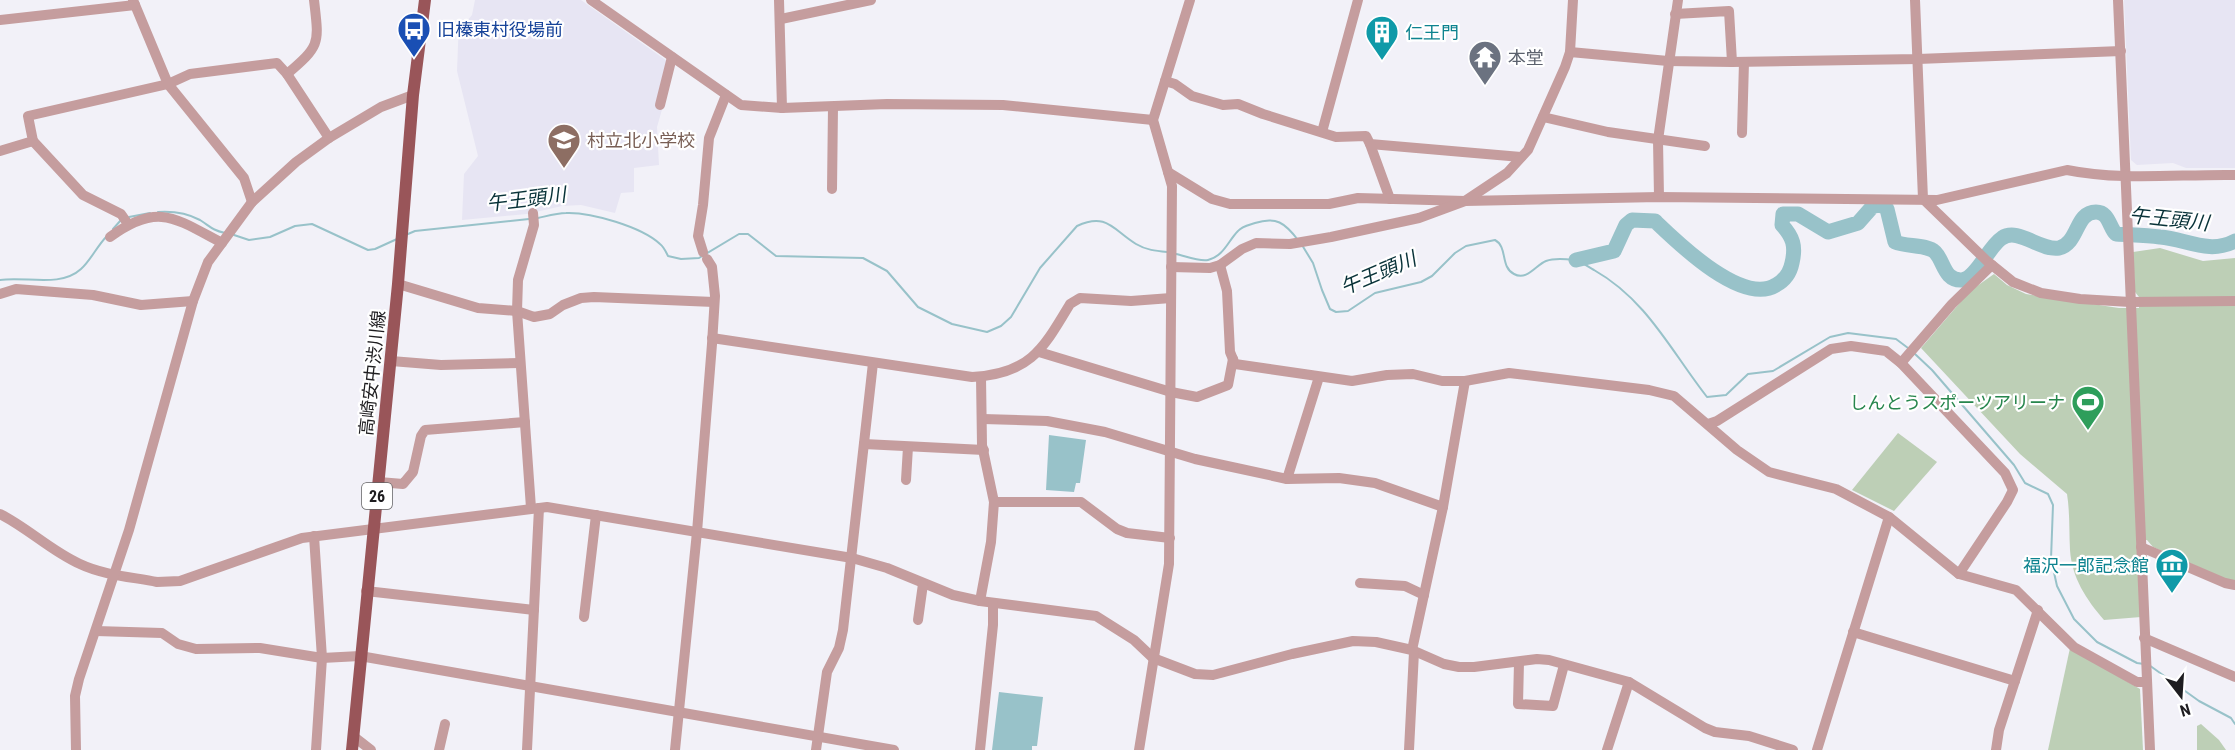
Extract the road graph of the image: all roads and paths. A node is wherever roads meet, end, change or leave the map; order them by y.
1 (315, 0) edge
2 (425, 0) edge
3 (591, 0) edge
4 (779, 0) edge
5 (871, 0) edge
6 (1190, 0) edge
7 (1358, 0) edge
8 (1573, 0) edge
9 (1678, 0) edge
10 (1915, 0) edge
11 (2118, 0) edge
12 (134, 2) edge
13 (1675, 14) junction
14 (780, 19) junction
15 (0, 20) edge
16 (2121, 51) junction
17 (1570, 52) junction
18 (672, 57) junction
19 (1918, 59) junction
20 (1668, 61) junction
21 (1732, 62) junction
22 (1744, 62) junction
23 (287, 74) junction
24 (1165, 81) junction
25 (168, 84) junction
26 (413, 95) junction
27 (726, 95) junction
28 (660, 105) dead end
29 (832, 106) junction
30 (782, 108) junction
31 (1543, 117) junction
32 (1153, 120) junction
33 (1322, 132) junction
34 (1742, 133) dead end
35 (328, 138) junction
36 (1658, 140) junction
37 (33, 141) junction
38 (1370, 144) junction
39 (1705, 146) dead end
40 (0, 151) edge
41 (1521, 157) junction
42 (1168, 172) junction
43 (2235, 175) edge
44 (2126, 176) junction
45 (832, 189) dead end
46 (1659, 196) junction
47 (1390, 199) junction
48 (1923, 199) junction
49 (1466, 201) junction
50 (252, 202) junction
51 (532, 213) dead end
52 (128, 224) junction
53 (110, 237) dead end
54 (223, 241) junction
55 (1986, 260) junction
56 (1171, 264) junction
57 (1220, 265) junction
58 (398, 284) junction
59 (0, 294) edge
60 (1171, 298) junction
61 (193, 301) junction
62 (2235, 301) edge
63 (714, 302) junction
64 (2130, 302) junction
65 (517, 311) junction
66 (712, 338) junction
67 (1040, 352) junction
68 (1233, 358) junction
69 (391, 361) junction
70 (520, 363) junction
71 (873, 363) junction
72 (1902, 363) junction
73 (981, 377) junction
74 (1319, 377) junction
75 (1465, 381) junction
76 (1171, 392) junction
77 (983, 419) junction
78 (525, 422) junction
79 (1708, 424) junction
80 (864, 444) junction
81 (908, 447) junction
82 (984, 450) junction
83 (1171, 451) junction
84 (1287, 478) junction
85 (906, 480) dead end
86 (379, 482) junction
87 (994, 502) junction
88 (1443, 507) junction
89 (535, 508) junction
90 (0, 514) edge
91 (596, 515) junction
92 (1889, 517) junction
93 (373, 529) junction
94 (697, 532) junction
95 (314, 536) junction
96 (1170, 538) junction
97 (2141, 547) junction
98 (852, 558) junction
99 (115, 574) junction
100 (1959, 574) junction
101 (1360, 583) dead end
102 (923, 584) junction
103 (2235, 585) edge
104 (366, 591) junction
105 (1424, 595) junction
106 (980, 601) junction
107 (993, 603) junction
108 (534, 610) junction
109 (2038, 610) junction
110 (584, 617) dead end
111 (918, 620) dead end
112 (96, 631) junction
113 (1853, 632) junction
114 (2144, 638) junction
115 (1413, 651) junction
116 (360, 656) junction
117 (322, 657) junction
118 (1153, 658) junction
119 (1519, 662) junction
120 (1564, 665) junction
121 (2235, 677) edge
122 (2146, 678) junction
123 (2015, 681) junction
124 (1629, 682) junction
125 (530, 686) junction
126 (678, 712) junction
127 (445, 724) dead end
128 (353, 736) junction
129 (818, 736) junction
130 (76, 750) edge
131 (316, 750) edge
132 (352, 750) edge
133 (371, 750) edge
134 (439, 750) edge
135 (527, 750) edge
136 (675, 750) edge
137 (816, 750) edge
138 (894, 750) edge
139 (980, 750) edge
140 (1139, 750) edge
141 (1409, 750) edge
142 (1607, 750) edge
143 (1793, 750) edge
144 (1817, 750) edge
145 (1996, 750) edge
146 (2150, 750) edge

1 - 23 street
2 - 26 main road, 高崎安中渋川線 / 26
3 - 18 street
4 - 14 street
5 - 14 street
6 - 24 street
7 - 33 street
8 - 17 street
9 - 13 street
10 - 19 street
11 - 16 street
12 - 15 street
12 - 25 street
13 - 20 street
13 - 21 street
14 - 30 street
16 - 19 street
16 - 44 street
17 - 20 street
17 - 31 street
18 - 27 street
18 - 28 street
19 - 22 street
19 - 48 street
20 - 21 street
20 - 36 street
21 - 22 street
22 - 34 street
23 - 25 street
23 - 35 street
24 - 32 street
24 - 33 street
25 - 37 street
25 - 50 street
26 - 35 street
26 - 58 main road, 高崎安中渋川線 / 26
27 - 30 street
27 - 63 street
29 - 30 street
29 - 32 street
29 - 45 street
31 - 36 street
31 - 41 street
32 - 42 street
33 - 38 street
35 - 50 street
36 - 39 street
36 - 46 street
37 - 40 street
37 - 52 street
38 - 41 street
38 - 47 street
41 - 49 street
42 - 47 street
42 - 56 street
43 - 44 street
44 - 48 street
44 - 64 street
46 - 48 street
46 - 49 street
47 - 49 street
48 - 55 street
49 - 57 street
50 - 54 street
51 - 65 street
52 - 53 street
52 - 54 street
54 - 61 street
55 - 64 street
55 - 72 street
56 - 57 street
56 - 60 street
57 - 68 street
58 - 65 street
58 - 69 main road, 高崎安中渋川線 / 26
59 - 61 street
60 - 67 street
60 - 76 street
61 - 99 street
62 - 64 street
63 - 65 street
63 - 66 street
64 - 97 street
65 - 70 street
66 - 71 street
66 - 94 street
67 - 73 street
67 - 76 street
68 - 74 street
68 - 76 street
69 - 70 street
69 - 86 main road, 高崎安中渋川線 / 26
70 - 78 street
71 - 73 street
71 - 80 street
72 - 79 street
72 - 100 street
73 - 77 street
74 - 75 street
74 - 84 street
75 - 79 street
75 - 88 street
76 - 83 street
77 - 82 street
77 - 83 street
78 - 86 street
78 - 89 street
79 - 92 street
80 - 81 street
80 - 98 street
81 - 82 street
81 - 85 street
82 - 87 street
83 - 84 street
83 - 96 street
84 - 88 street
86 - 93 main road, 高崎安中渋川線 / 26
87 - 96 street
87 - 106 street
88 - 105 street
89 - 91 street
89 - 93 street
89 - 108 street
90 - 99 street
91 - 94 street
91 - 110 street
92 - 100 street
92 - 113 street
93 - 95 street
93 - 104 main road, 高崎安中渋川線 / 26
94 - 98 street
94 - 126 street
95 - 99 street
95 - 117 street
96 - 118 street
97 - 103 street
97 - 114 street
98 - 102 street
98 - 129 street
99 - 112 street
100 - 109 street
101 - 105 street
102 - 106 street
102 - 111 street
104 - 108 street
104 - 116 main road, 高崎安中渋川線 / 26
105 - 115 street
106 - 107 street
107 - 118 street
107 - 139 street
108 - 125 street
109 - 122 street
109 - 123 street
112 - 117 street
112 - 130 street
113 - 123 street
113 - 144 street
114 - 121 street
114 - 122 street
115 - 118 street
115 - 119 street
115 - 141 street
116 - 117 street
116 - 125 street
116 - 128 main road, 高崎安中渋川線 / 26
117 - 131 street
118 - 140 street
119 - 120 street
119 - 120 street
120 - 124 street
122 - 146 street
123 - 145 street
124 - 142 street
124 - 143 street
125 - 126 street
125 - 135 street
126 - 129 street
126 - 136 street
127 - 134 street
128 - 132 main road, 高崎安中渋川線 / 26
128 - 133 street
129 - 137 street
129 - 138 street

